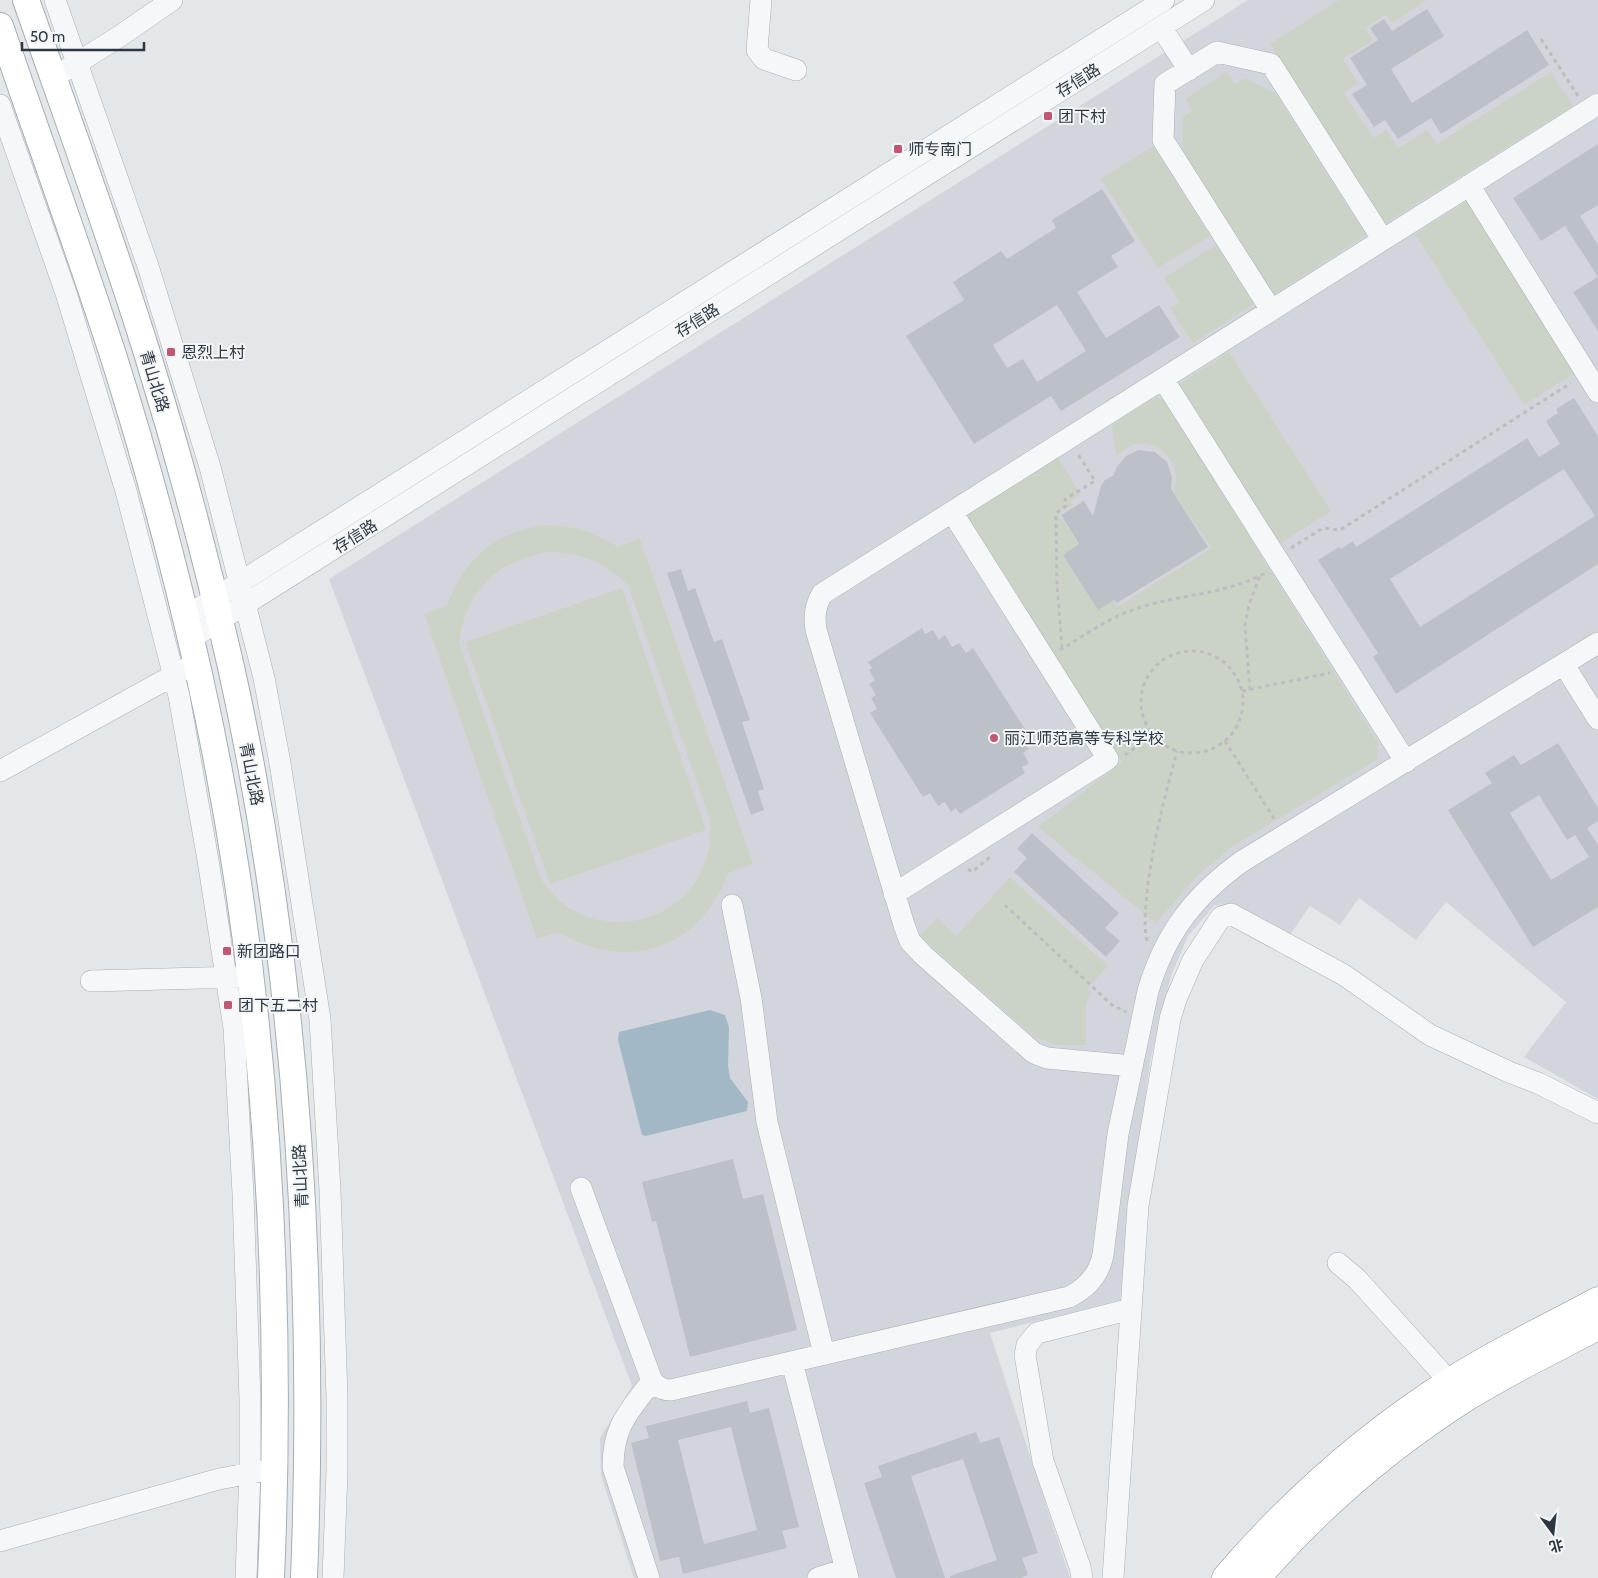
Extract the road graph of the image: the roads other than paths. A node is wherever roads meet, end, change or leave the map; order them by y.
1 (26, 0) edge
2 (56, 0) edge
3 (172, 0) edge
4 (761, 0) edge
5 (1164, 0) edge
6 (1204, 0) edge
7 (0, 26) edge
8 (1161, 27) junction
9 (77, 63) junction
10 (796, 70) dead end
11 (1189, 70) junction
12 (53, 77) junction
13 (11, 94) edge
14 (0, 105) edge
15 (1593, 108) edge
16 (1470, 185) junction
17 (1383, 240) junction
18 (1271, 310) junction
19 (1163, 379) junction
20 (1598, 392) edge
21 (952, 512) junction
22 (241, 582) junction
23 (246, 604) junction
24 (217, 609) junction
25 (1598, 643) edge
26 (186, 648) junction
27 (1564, 665) junction
28 (1598, 719) edge
29 (1406, 762) junction
30 (0, 771) edge
31 (894, 894) junction
32 (732, 905) dead end
33 (238, 977) junction
34 (91, 981) dead end
35 (1132, 1066) junction
36 (1598, 1113) edge
37 (581, 1188) dead end
38 (1338, 1263) dead end
39 (1598, 1301) edge
40 (1131, 1308) junction
41 (1598, 1326) edge
42 (824, 1354) junction
43 (792, 1362) junction
44 (652, 1381) junction
45 (1450, 1382) junction
46 (262, 1471) junction
47 (0, 1541) edge
48 (847, 1574) edge
49 (246, 1578) edge
50 (270, 1578) edge
51 (304, 1578) edge
52 (333, 1578) edge
53 (649, 1578) edge
54 (818, 1578) edge
55 (1082, 1578) edge
56 (1113, 1578) edge
57 (1226, 1578) edge
58 (1256, 1578) edge

1 - 12 main road, 青山北路
2 - 9 street
3 - 9 street
4 - 10 street
5 - 22 street, 存信路
6 - 8 street, 存信路
7 - 13 main road, 青山北路
8 - 11 street
8 - 23 street, 存信路
9 - 12 street
9 - 22 street
11 - 17 street
11 - 18 street
12 - 24 main road, 青山北路
13 - 26 main road, 青山北路
14 - 26 street
15 - 16 street
16 - 17 street
16 - 20 street
17 - 18 street
18 - 19 street
19 - 21 street
19 - 29 street
21 - 31 street
21 - 31 street
22 - 23 street
22 - 24 street, 存信路
23 - 24 street, 存信路
23 - 52 street
24 - 26 street, 存信路
24 - 51 main road, 青山北路
25 - 27 street
26 - 30 street, 存信路
26 - 33 main road, 青山北路
27 - 28 street
27 - 29 street
29 - 35 street
31 - 35 street
32 - 42 street
33 - 34 street
33 - 46 main road, 青山北路
35 - 42 street
36 - 40 street
37 - 44 street
38 - 45 street
39 - 45 highway
40 - 55 street
40 - 56 street
41 - 58 highway
42 - 43 street
43 - 44 street
43 - 48 street
44 - 53 street
45 - 57 highway
46 - 47 street
46 - 49 street
46 - 50 main road, 青山北路
48 - 54 street

